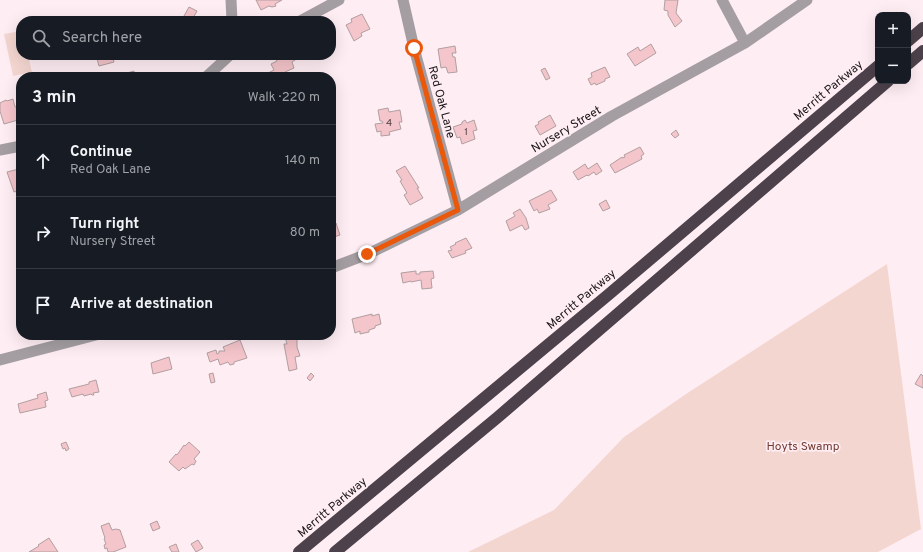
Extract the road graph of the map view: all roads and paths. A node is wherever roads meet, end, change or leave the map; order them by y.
1 (231, 0) edge
2 (339, 0) edge
3 (403, 0) edge
4 (722, 0) edge
5 (807, 0) edge
6 (232, 16) edge
7 (309, 16) edge
8 (923, 28) edge
9 (911, 38) edge
10 (745, 43) junction
11 (923, 51) edge
12 (225, 60) edge
13 (911, 61) edge
14 (875, 69) edge
15 (211, 72) edge
16 (885, 84) edge
17 (16, 147) edge
18 (0, 150) edge
19 (458, 210) junction
20 (336, 266) edge
21 (77, 340) edge
22 (0, 360) edge
23 (299, 552) edge
24 (335, 552) edge

1 - 6 street
2 - 7 street
3 - 19 street, Red Oak Lane
4 - 10 street
5 - 10 street, Nursery Street
8 - 9 highway
10 - 19 street, Nursery Street
11 - 13 highway
12 - 15 street
14 - 23 highway, Merritt Parkway
16 - 24 highway
17 - 18 street
19 - 20 street, Nursery Street
21 - 22 street

